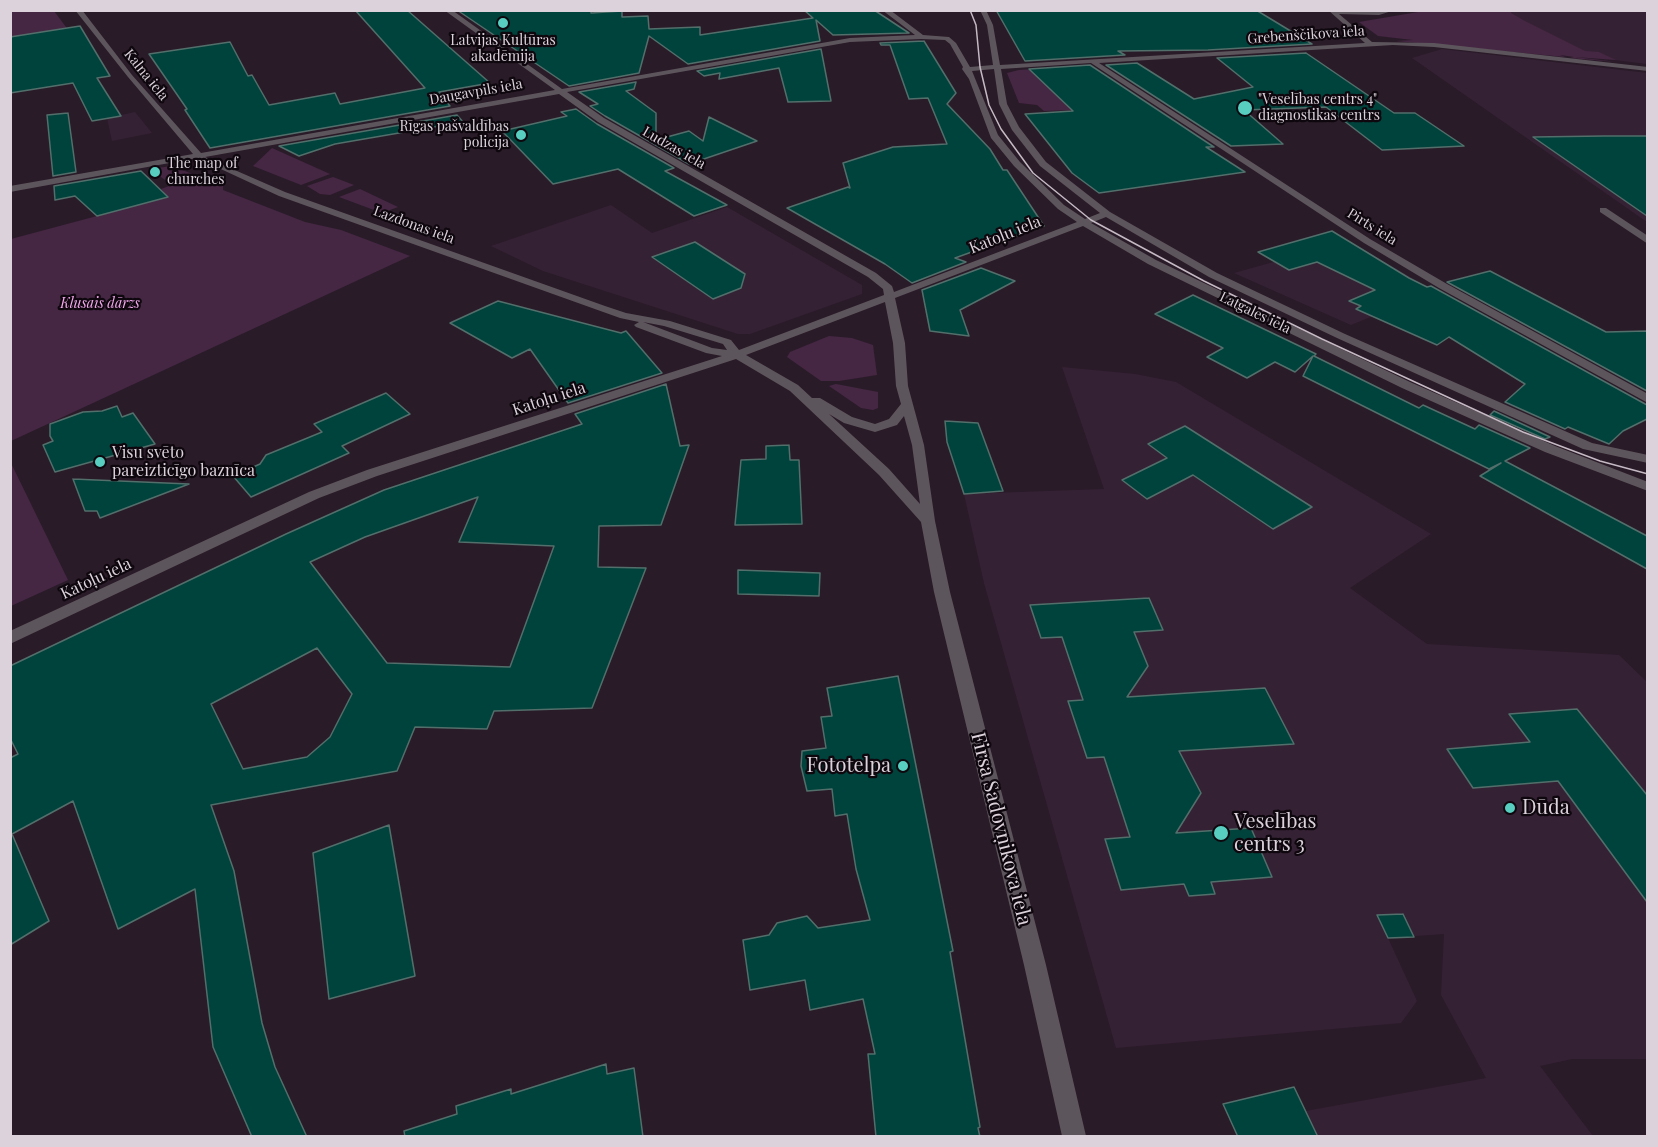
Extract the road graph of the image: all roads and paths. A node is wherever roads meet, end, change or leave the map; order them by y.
1 (78, 10) edge
2 (447, 10) edge
3 (885, 10) edge
4 (983, 10) edge
5 (1392, 10) edge
6 (1332, 11) edge
7 (921, 37) junction
8 (947, 38) joint
9 (1369, 43) junction
10 (1093, 62) junction
11 (997, 66) junction
12 (965, 69) junction
13 (1647, 69) edge
14 (559, 91) junction
15 (196, 155) junction
16 (10, 189) edge
17 (1603, 210) dead end
18 (1107, 214) junction
19 (1084, 223) junction
20 (1647, 241) edge
21 (892, 297) junction
22 (737, 355) junction
23 (794, 388) junction
24 (1647, 399) edge
25 (906, 405) junction
26 (1647, 459) edge
27 (1647, 487) edge
28 (928, 521) junction
29 (10, 638) edge
30 (1074, 1137) edge

1 - 15 street, Kalna iela
2 - 14 street, Ludzas iela
3 - 7 street
4 - 11 street, Latgales iela
5 - 6 street
6 - 9 street
7 - 8 street, Daugavpils iela
7 - 14 street, Daugavpils iela
8 - 12 street, Latgales iela
9 - 10 street, Grebenščikova iela
9 - 13 street, Grebenščikova iela
10 - 11 street, Grebenščikova iela
10 - 24 street, Pirts iela
11 - 12 street, Grebenščikova iela
11 - 18 street, Latgales iela
12 - 19 street, Latgales iela
14 - 15 street, Daugavpils iela
14 - 21 street, Ludzas iela
15 - 16 street, Daugavpils iela
15 - 22 street, Lazdonas iela
17 - 20 street
18 - 19 street, Katoļu iela
18 - 26 street, Latgales iela
19 - 21 street, Katoļu iela
19 - 27 street, Latgales iela
21 - 22 street, Katoļu iela
21 - 25 street, Firsa Sadovņikova iela
22 - 23 street
22 - 29 street, Katoļu iela
23 - 25 street
23 - 28 street
25 - 28 street, Firsa Sadovņikova iela
28 - 30 street, Firsa Sadovņikova iela

